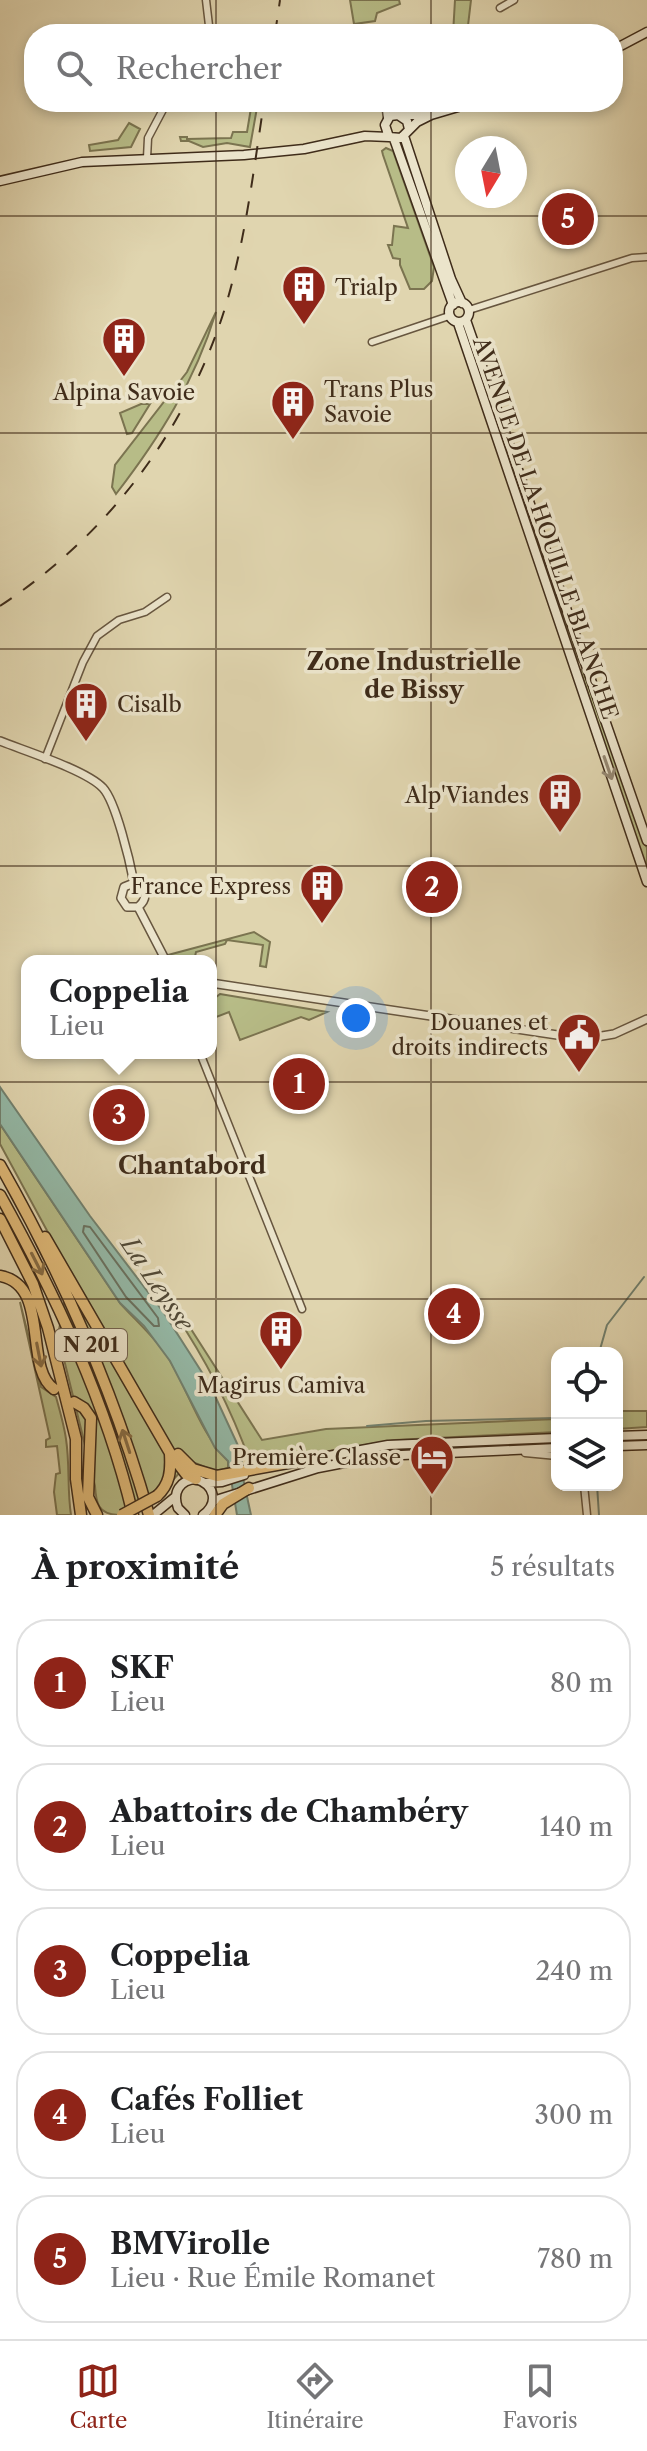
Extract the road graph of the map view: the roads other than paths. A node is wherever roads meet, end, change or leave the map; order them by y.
1 (206, 0) edge
2 (514, 0) edge
3 (500, 8) dead end
4 (209, 24) edge
5 (647, 32) edge
6 (623, 45) edge
7 (162, 112) edge
8 (387, 112) edge
9 (397, 112) edge
10 (441, 112) edge
11 (400, 115) junction
12 (431, 115) junction
13 (387, 120) junction
14 (406, 133) junction
15 (365, 136) junction
16 (392, 138) junction
17 (147, 158) junction
18 (0, 181) edge
19 (647, 257) edge
20 (461, 306) junction
21 (449, 316) junction
22 (462, 321) junction
23 (372, 342) dead end
24 (167, 597) dead end
25 (0, 741) edge
26 (45, 759) junction
27 (647, 841) edge
28 (647, 882) edge
29 (134, 883) junction
30 (138, 907) junction
31 (163, 955) edge
32 (217, 984) edge
33 (647, 1019) edge
34 (202, 1059) edge
35 (0, 1165) edge
36 (11, 1185) junction
37 (0, 1195) edge
38 (0, 1219) edge
39 (2, 1273) edge
40 (302, 1309) dead end
41 (43, 1312) junction
42 (54, 1389) dead end
43 (74, 1402) dead end
44 (647, 1434) edge
45 (160, 1435) junction
46 (623, 1436) edge
47 (551, 1438) edge
48 (644, 1445) edge
49 (623, 1446) edge
50 (551, 1448) edge
51 (490, 1450) junction
52 (170, 1453) junction
53 (551, 1455) edge
54 (299, 1461) joint
55 (217, 1479) junction
56 (201, 1481) junction
57 (252, 1487) joint
58 (585, 1491) edge
59 (175, 1497) junction
60 (217, 1505) edge
61 (81, 1515) edge
62 (97, 1515) edge
63 (122, 1515) edge
64 (133, 1515) edge
65 (151, 1515) edge
66 (185, 1515) edge
67 (203, 1515) edge
68 (587, 1515) edge

1 - 4 street
2 - 3 street
5 - 6 main road
7 - 17 street
8 - 13 street
9 - 11 street
10 - 12 main road
11 - 12 main road
11 - 13 main road
11 - 14 main road
12 - 14 main road
13 - 15 main road
13 - 16 main road
14 - 16 main road
14 - 20 main road
15 - 16 main road
15 - 17 main road
16 - 20 main road
17 - 18 main road
19 - 20 street
20 - 21 main road, AVENUE DE LA HOUILLE BLANCHE
20 - 22 main road, AVENUE DE LA HOUILLE BLANCHE
21 - 22 main road, AVENUE DE LA HOUILLE BLANCHE
21 - 23 street
22 - 27 main road, AVENUE DE LA HOUILLE BLANCHE
22 -> 28 main road, AVENUE DE LA HOUILLE BLANCHE
24 - 26 street
25 - 26 street
26 - 29 street
29 - 30 street
29 - 30 street
30 - 31 street
32 - 33 street
34 - 40 street
35 - 36 highway, N 201
36 - 45 highway
65 -> 36 highway, N 201
37 -> 64 highway, N 201
38 - 41 highway
39 - 41 highway
39 -> 42 highway
41 - 61 highway
43 - 62 highway
44 - 46 main road
45 - 52 highway
45 - 55 highway
47 - 54 main road
48 - 49 main road
50 - 51 main road
51 - 53 street
51 - 57 main road
52 - 56 highway
52 - 63 highway, bridge
54 - 55 highway
55 - 56 main road
56 - 59 main road
56 - 60 main road
57 - 60 highway
58 - 68 street
59 - 65 main road
59 - 66 main road
60 - 67 main road

